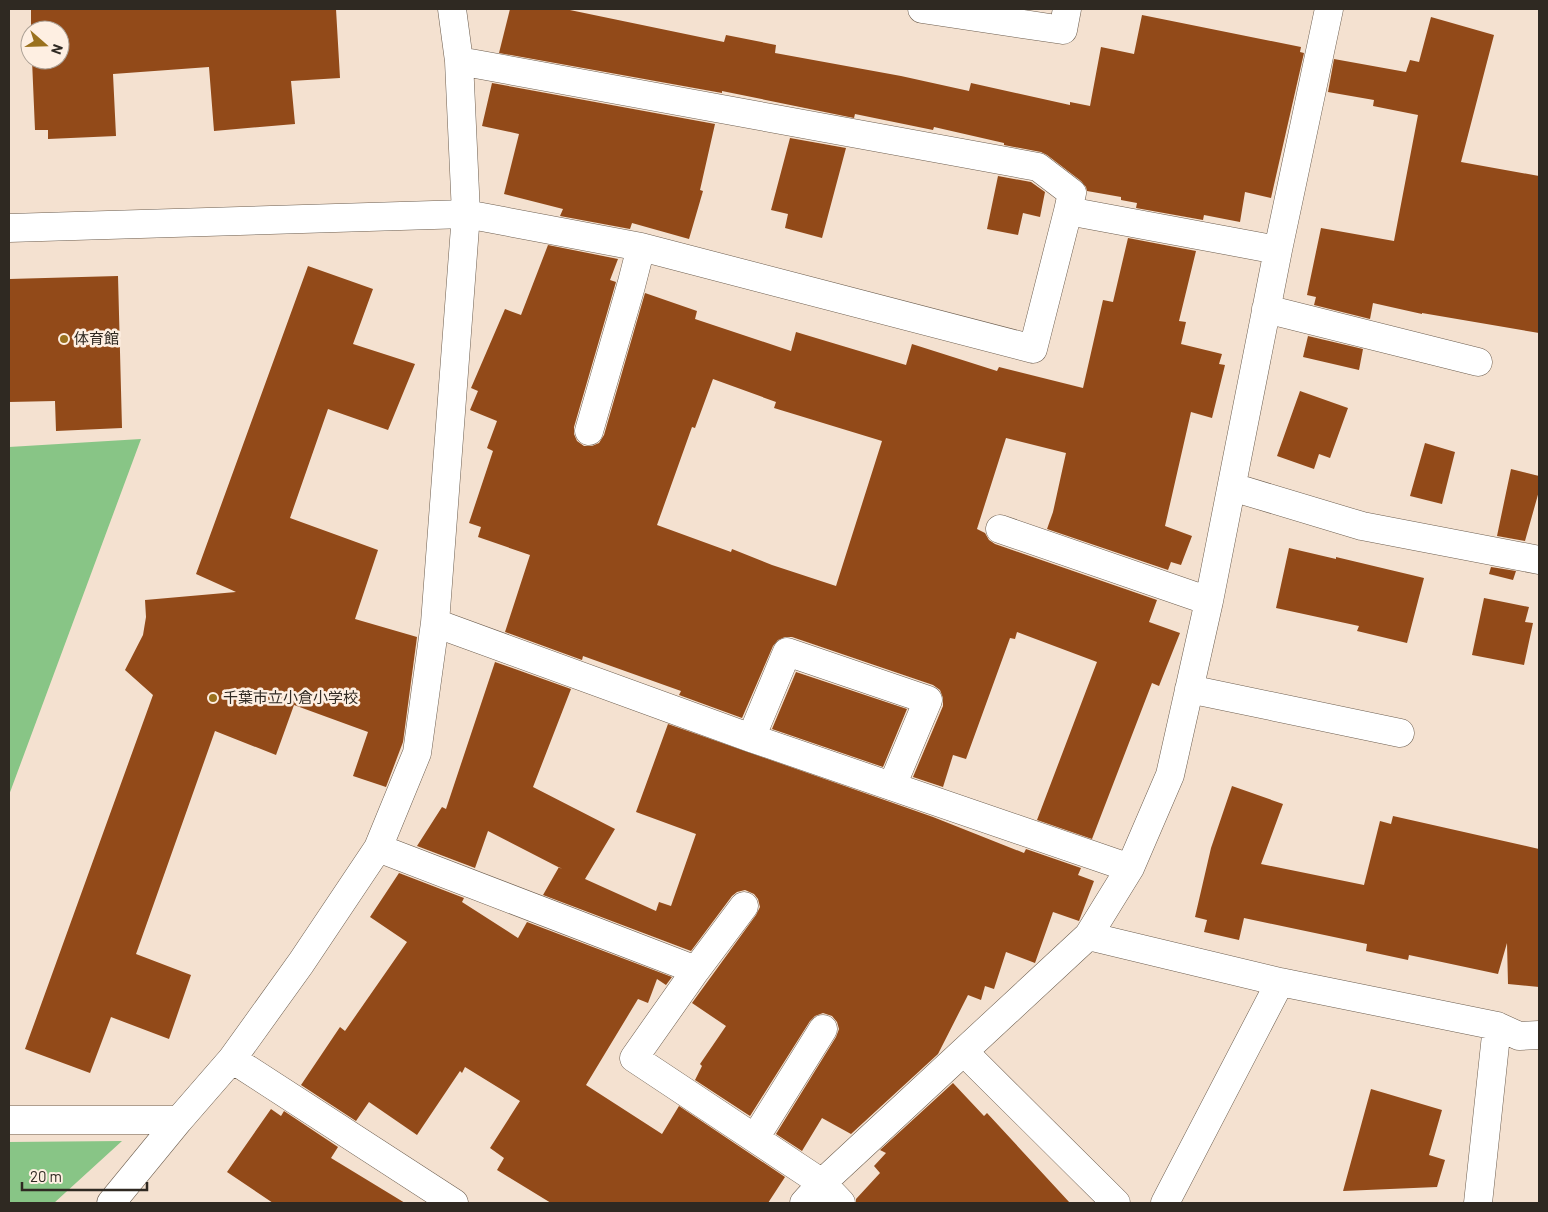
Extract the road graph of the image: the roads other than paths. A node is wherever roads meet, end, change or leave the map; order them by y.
1 (452, 9) edge
2 (922, 9) edge
3 (1067, 9) edge
4 (1330, 9) edge
5 (459, 61) junction
6 (1068, 211) junction
7 (466, 214) junction
8 (9, 228) edge
9 (641, 247) junction
10 (1278, 250) junction
11 (1266, 309) junction
12 (1478, 362) dead end
13 (589, 431) dead end
14 (1232, 487) junction
15 (1000, 528) dead end
16 (1539, 560) edge
17 (1209, 602) junction
18 (435, 623) junction
19 (1189, 689) junction
20 (1400, 733) dead end
21 (751, 738) junction
22 (892, 786) junction
23 (378, 848) junction
24 (1130, 868) junction
25 (744, 906) dead end
26 (1088, 936) junction
27 (696, 970) junction
28 (1280, 982) junction
29 (1497, 1026) junction
30 (823, 1029) dead end
31 (1539, 1035) edge
32 (964, 1052) junction
33 (232, 1059) junction
34 (9, 1120) edge
35 (179, 1120) junction
36 (755, 1138) junction
37 (822, 1184) junction
38 (111, 1203) edge
39 (454, 1203) edge
40 (804, 1203) edge
41 (842, 1203) edge
42 (1116, 1203) edge
43 (1165, 1203) edge
44 (1478, 1203) edge

1 - 5 street
2 - 3 street
4 - 10 street
5 - 6 street
5 - 7 street
6 - 9 street
6 - 10 street
7 - 8 street
7 - 9 street
7 - 18 street
9 - 13 street
10 - 11 street
11 - 12 street
11 - 14 street
14 - 16 street
14 - 17 street
15 - 17 street
17 - 19 street
18 - 21 street
18 - 23 street
19 - 20 street
19 - 24 street
21 - 22 street
21 - 22 street
22 - 24 street
23 - 27 street
23 - 33 street
24 - 26 street
25 - 27 street
26 - 28 street
26 - 32 street
27 - 36 street
28 - 29 street
28 - 43 street
29 - 31 street
29 - 44 street
30 - 36 street
32 - 37 street
32 - 42 street
33 - 35 street
33 - 39 street
34 - 35 street
35 - 38 street
36 - 37 street
37 - 40 street
37 - 41 street

